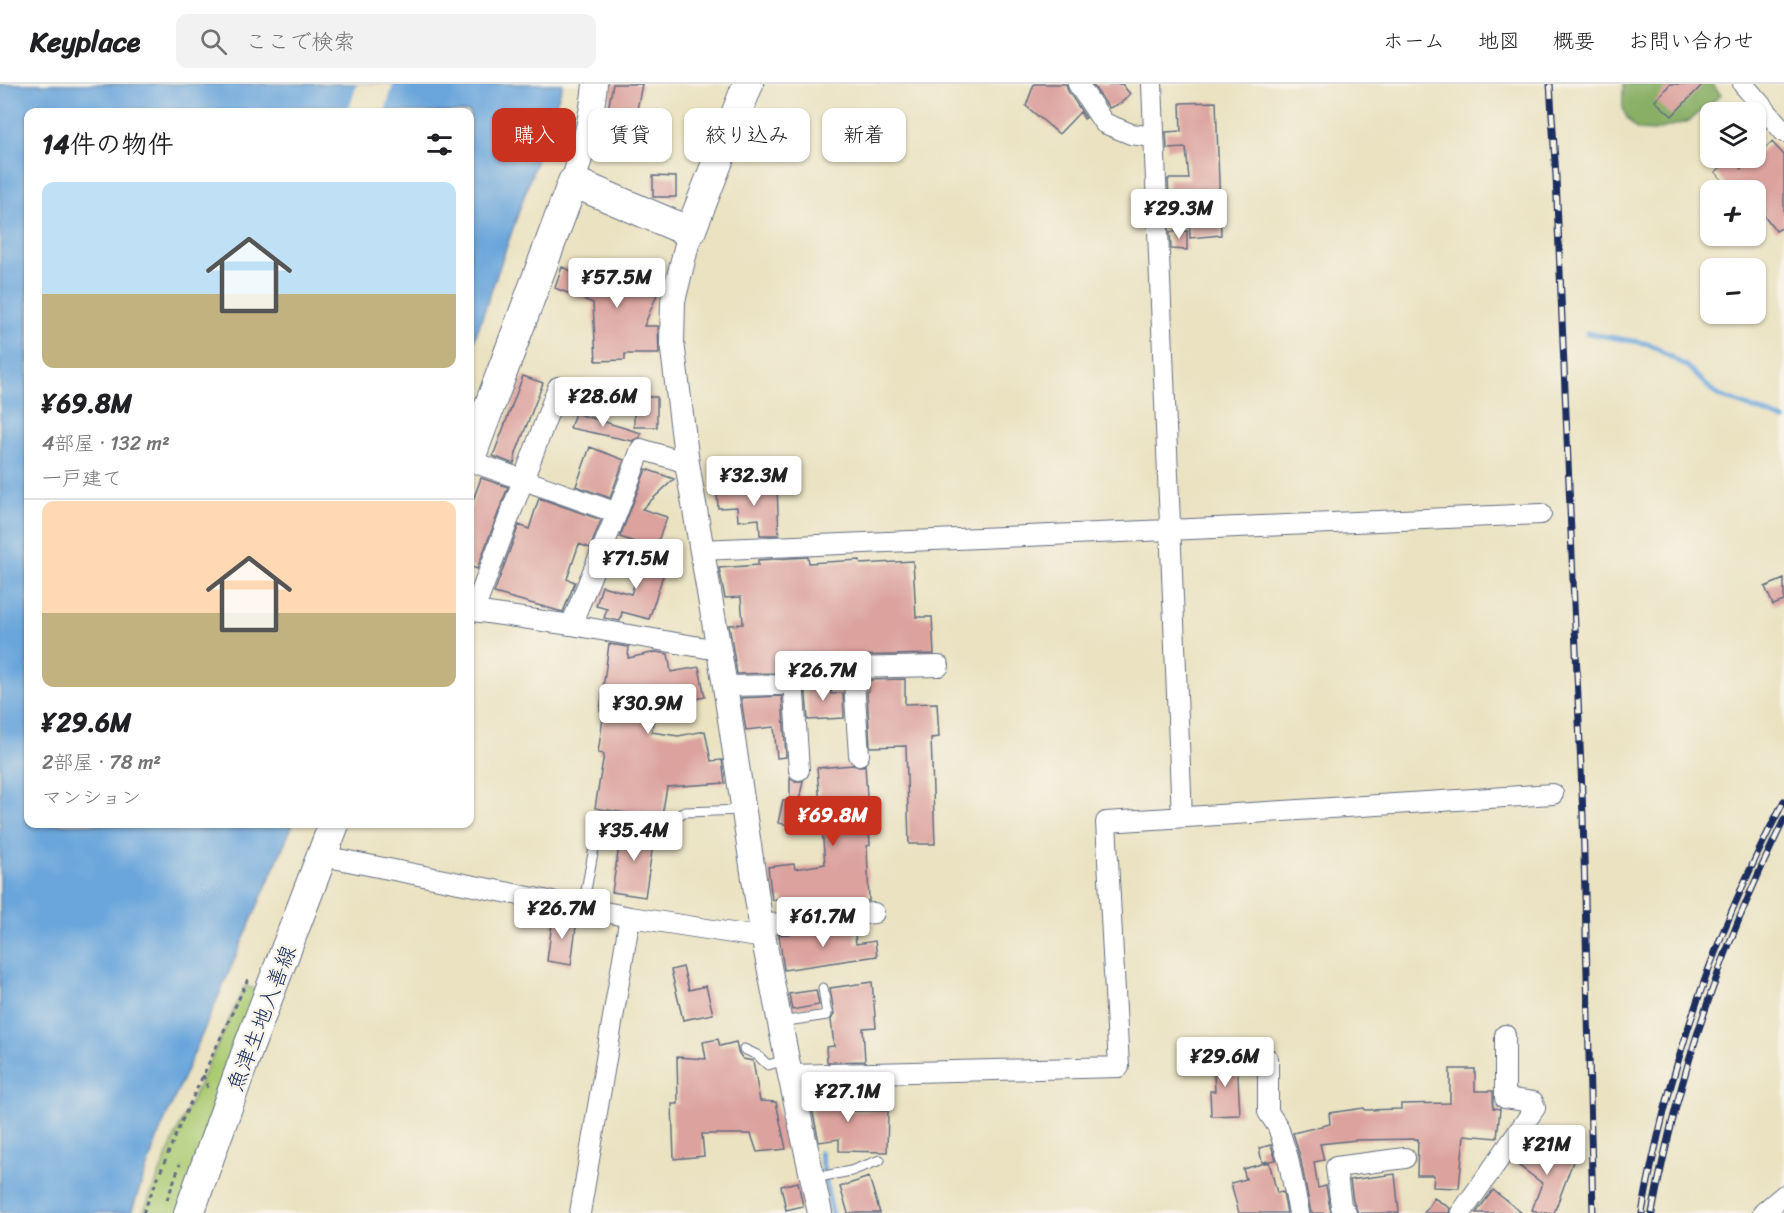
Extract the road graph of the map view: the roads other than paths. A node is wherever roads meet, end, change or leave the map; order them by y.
1 (595, 84) edge
2 (748, 84) edge
3 (1078, 84) edge
4 (1152, 84) edge
5 (1743, 84) edge
6 (1784, 132) edge
7 (1153, 137) junction
8 (573, 182) junction
9 (690, 232) junction
10 (558, 387) dead end
11 (474, 449) edge
12 (474, 462) edge
13 (687, 463) junction
14 (523, 480) junction
15 (617, 513) junction
16 (1541, 514) dead end
17 (1171, 531) junction
18 (701, 550) junction
19 (571, 625) junction
20 (718, 650) junction
21 (939, 666) dead end
22 (853, 668) junction
23 (793, 678) junction
24 (725, 686) junction
25 (859, 755) dead end
26 (799, 770) dead end
27 (1552, 794) dead end
28 (744, 810) junction
29 (1182, 817) junction
30 (333, 828) edge
31 (323, 856) junction
32 (583, 906) junction
33 (874, 913) dead end
34 (630, 917) junction
35 (762, 931) junction
36 (824, 988) dead end
37 (780, 1022) junction
38 (1505, 1035) dead end
39 (744, 1049) dead end
40 (1268, 1059) dead end
41 (789, 1067) junction
42 (1405, 1158) dead end
43 (880, 1160) dead end
44 (813, 1178) junction
45 (1784, 1195) edge
46 (189, 1213) edge
47 (580, 1213) edge
48 (820, 1213) edge
49 (1299, 1213) edge
50 (1346, 1213) edge
51 (1461, 1213) edge
52 (1763, 1213) edge

1 - 8 street
2 - 9 main road
3 - 7 street
4 - 7 street
5 - 6 street
7 - 17 street
8 - 9 main road
8 - 11 main road
9 - 13 street
10 - 14 street
12 - 14 street
13 - 15 street
13 - 18 street
14 - 15 street
14 - 19 street
15 - 19 street
16 - 17 street
17 - 18 street
17 - 29 street
18 - 20 street
19 - 20 street
20 - 24 street
21 - 22 street
22 - 23 street
22 - 25 street
23 - 24 street
23 - 26 street
24 - 28 street
27 - 29 street
28 - 32 lane
28 - 35 street
29 - 41 street
30 - 31 main road, 魚津生地入善線
31 - 32 street
31 - 46 main road, 魚津生地入善線
32 - 34 street
33 - 35 street
34 - 35 street
34 - 47 street
35 - 37 street
36 - 37 lane
37 - 41 street
38 - 51 street
39 - 41 lane
40 - 49 street
41 - 44 street
42 - 50 street
43 - 44 lane
44 - 48 street
45 - 52 street

